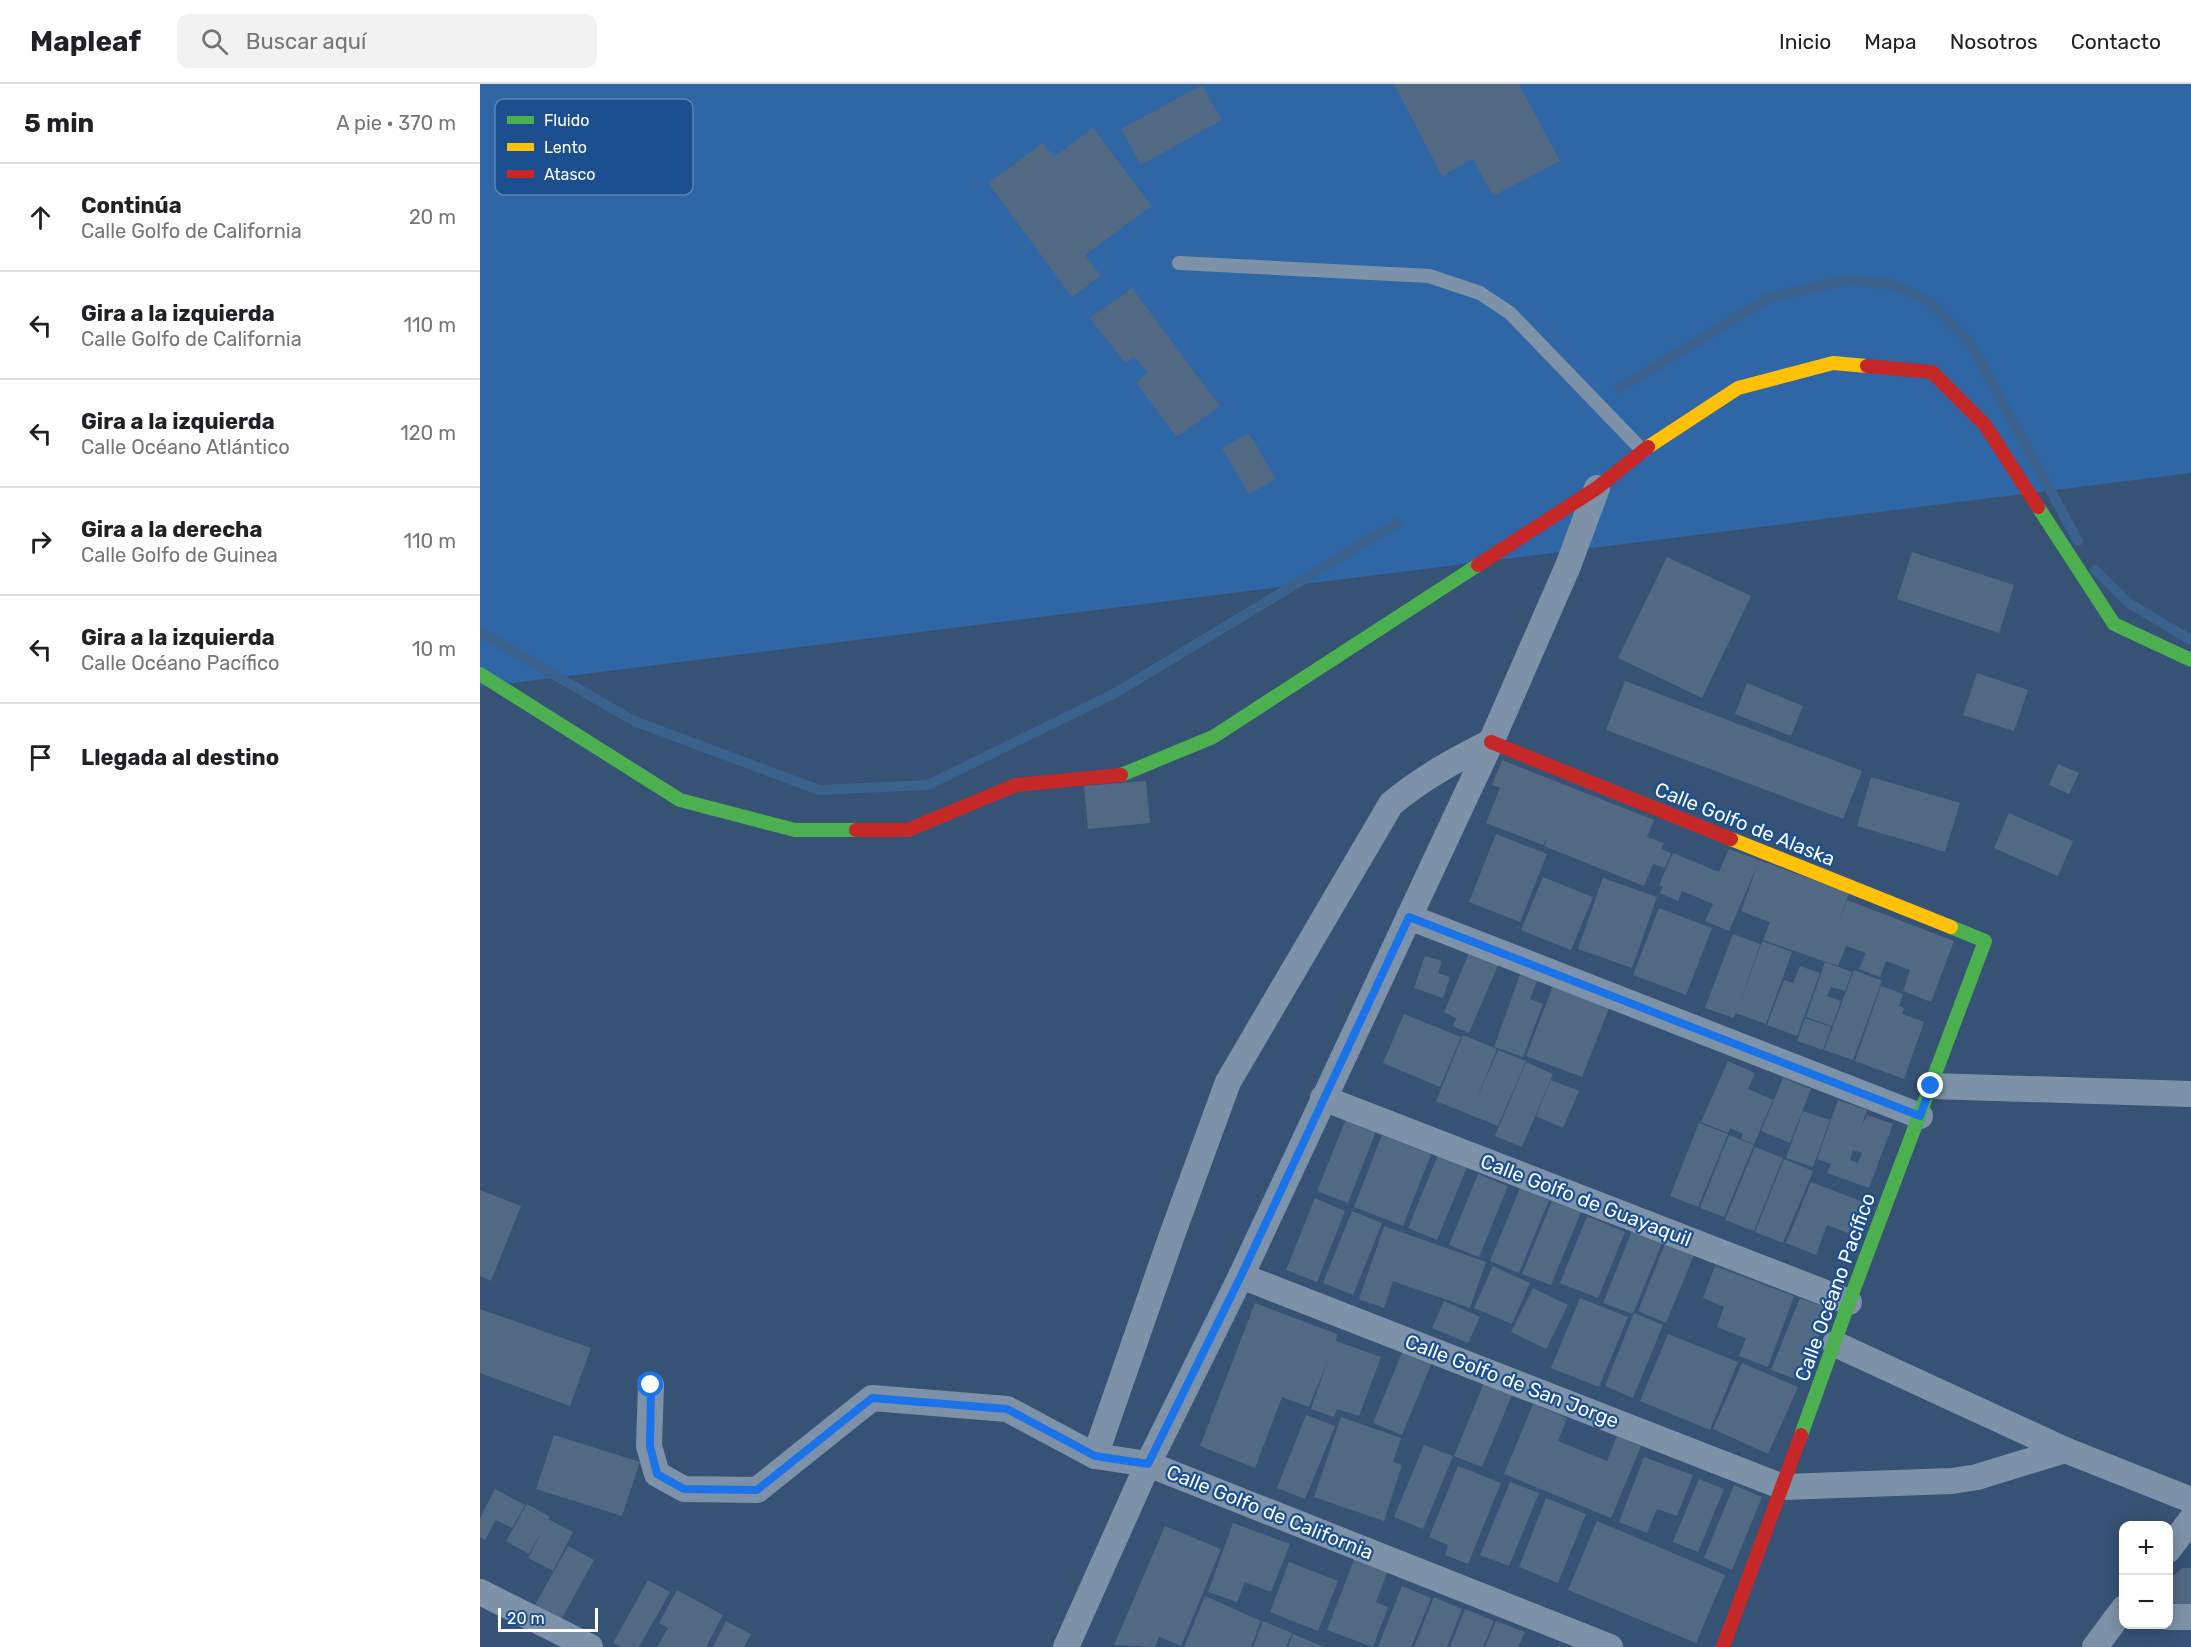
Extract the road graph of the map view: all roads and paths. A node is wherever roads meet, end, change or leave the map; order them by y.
1 (1179, 263) dead end
2 (1644, 451) junction
3 (1597, 488) junction
4 (2191, 660) edge
5 (480, 674) edge
6 (1491, 742) junction
7 (1409, 917) junction
8 (1985, 941) joint
9 (1931, 1086) junction
10 (2191, 1094) edge
11 (1323, 1098) junction
12 (1920, 1116) junction
13 (1241, 1276) junction
14 (1849, 1302) junction
15 (1835, 1344) junction
16 (651, 1385) dead end
17 (2065, 1450) junction
18 (1095, 1456) junction
19 (1148, 1464) junction
20 (1783, 1487) junction
21 (2191, 1500) edge
22 (2191, 1520) edge
23 (2173, 1545) edge
24 (480, 1592) edge
25 (2119, 1617) edge
26 (2173, 1617) edge
27 (2191, 1617) edge
28 (590, 1647) edge
29 (1066, 1647) edge
30 (1610, 1647) edge
31 (1723, 1647) edge
32 (2096, 1647) edge

1 - 2 lane
2 - 3 street
2 - 4 street
3 - 5 street
3 - 6 street
6 - 7 street
6 - 8 street, Calle Golfo de Alaska
6 - 18 street
7 - 11 street
7 - 12 street
8 - 9 street, Calle Océano Pacífico
9 - 10 street
9 - 12 street, Calle Océano Pacífico
11 - 13 street
11 - 14 street, Calle Golfo de Guayaquil
12 - 14 street, Calle Océano Pacífico
13 - 19 street
13 - 20 street, Calle Golfo de San Jorge
14 - 15 street, Calle Océano Pacífico
15 - 17 street
15 - 20 street, Calle Océano Pacífico
16 - 18 street, Calle Golfo de California
17 - 20 street
17 - 21 street
18 - 19 street, Calle Golfo de California
19 - 29 street
19 - 30 street, Calle Golfo de California
20 - 31 street, Calle Océano Pacífico
22 - 23 street
24 - 28 street
25 - 32 street
26 - 27 street

